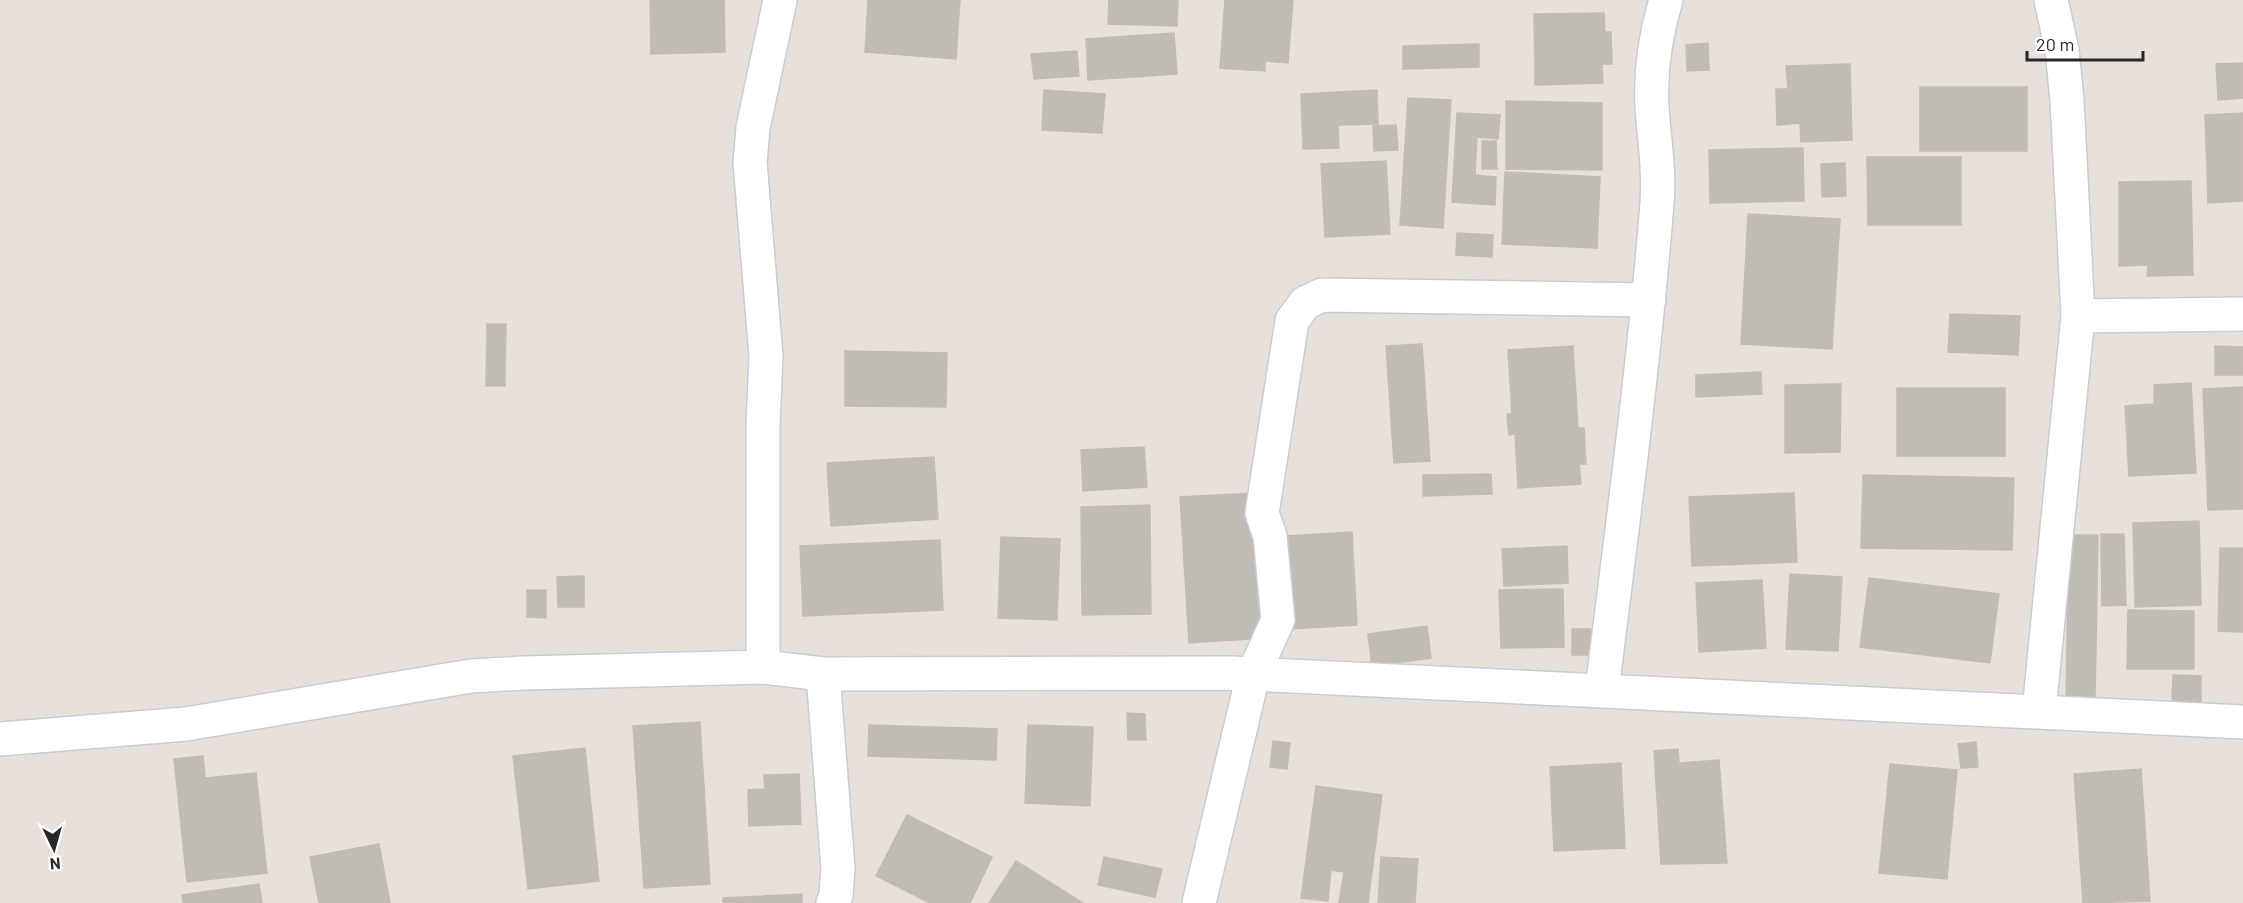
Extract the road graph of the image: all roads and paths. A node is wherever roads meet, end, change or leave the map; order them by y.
1 (780, 0) edge
2 (1666, 0) edge
3 (2051, 0) edge
4 (1649, 300) junction
5 (2243, 314) edge
6 (2078, 316) junction
7 (763, 668) junction
8 (823, 674) junction
9 (1253, 675) junction
10 (1602, 690) junction
11 (2039, 711) junction
12 (2243, 722) edge
13 (0, 739) edge
14 (832, 903) edge
15 (1199, 903) edge

1 - 7 street
2 - 4 street
3 - 6 street
4 - 9 street
4 - 10 street
5 - 6 street
6 - 11 street
7 - 8 street
7 - 13 street
8 - 9 street
8 - 14 street
9 - 10 street
9 - 15 street
10 - 11 street
11 - 12 street

